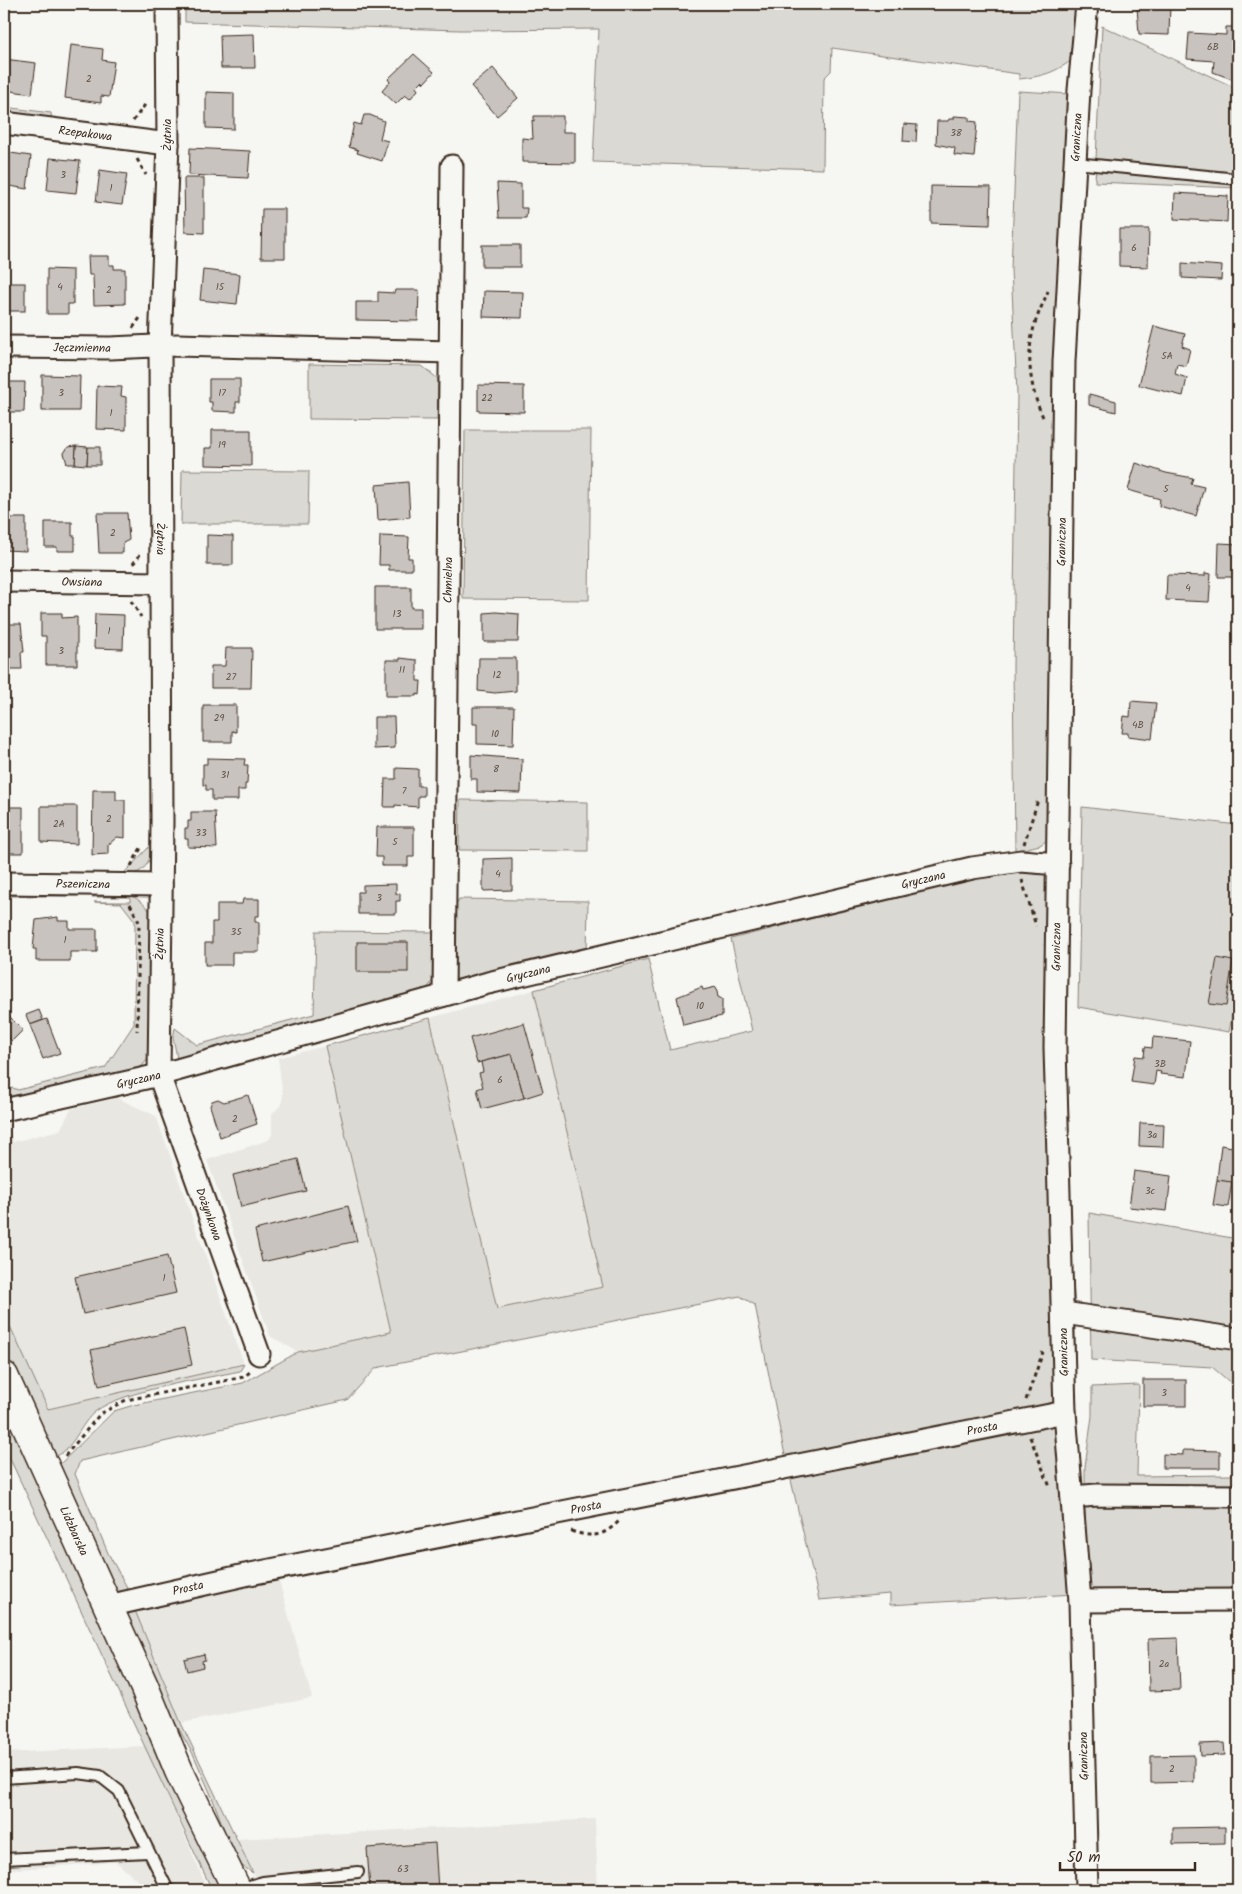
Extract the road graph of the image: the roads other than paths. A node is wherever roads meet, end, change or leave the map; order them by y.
1 (167, 4) edge
2 (1087, 4) edge
3 (4, 123) edge
4 (168, 144) junction
5 (1075, 164) junction
6 (452, 166) dead end
7 (1238, 179) edge
8 (4, 346) edge
9 (160, 346) junction
10 (451, 352) junction
11 (4, 581) edge
12 (160, 583) junction
13 (1058, 864) junction
14 (4, 882) edge
15 (161, 885) junction
16 (444, 995) junction
17 (159, 1075) junction
18 (4, 1110) edge
19 (1064, 1314) junction
20 (1238, 1339) edge
21 (259, 1354) road end
22 (4, 1376) edge
23 (1065, 1412) junction
24 (1238, 1496) edge
25 (1072, 1497) junction
26 (1238, 1600) edge
27 (1080, 1601) junction
28 (108, 1606) junction
29 (4, 1778) edge
30 (148, 1852) junction
31 (4, 1859) edge
32 (358, 1872) dead end
33 (234, 1886) edge
34 (168, 1890) edge
35 (1086, 1890) edge

1 - 4 street, Żytnia
2 - 5 street, Graniczna
3 - 4 street, Rzepakowa
4 - 9 street, Żytnia
5 - 7 lane
5 - 13 street, Graniczna
6 - 10 street, Chmielna
8 - 9 street, Jęczmienna
9 - 10 street, Jęczmienna
9 - 12 street, Żytnia
10 - 16 street, Chmielna
11 - 12 street, Owsiana
12 - 15 street, Żytnia
13 - 16 street, Gryczana
13 - 19 street, Graniczna
14 - 15 street, Pszeniczna
15 - 17 street, Żytnia
16 - 17 street, Gryczana
17 - 18 street, Gryczana
17 - 21 street, Dożynkowa
19 - 20 street
19 - 23 street, Graniczna
22 - 28 main road, Lidzbarska
23 - 25 street, Graniczna
23 - 28 street, Prosta
24 - 25 street
25 - 27 street, Graniczna
26 - 27 street
27 - 35 street, Graniczna
28 - 33 main road, Lidzbarska
29 - 30 lane
30 - 31 lane
30 - 34 lane
32 - 33 lane

